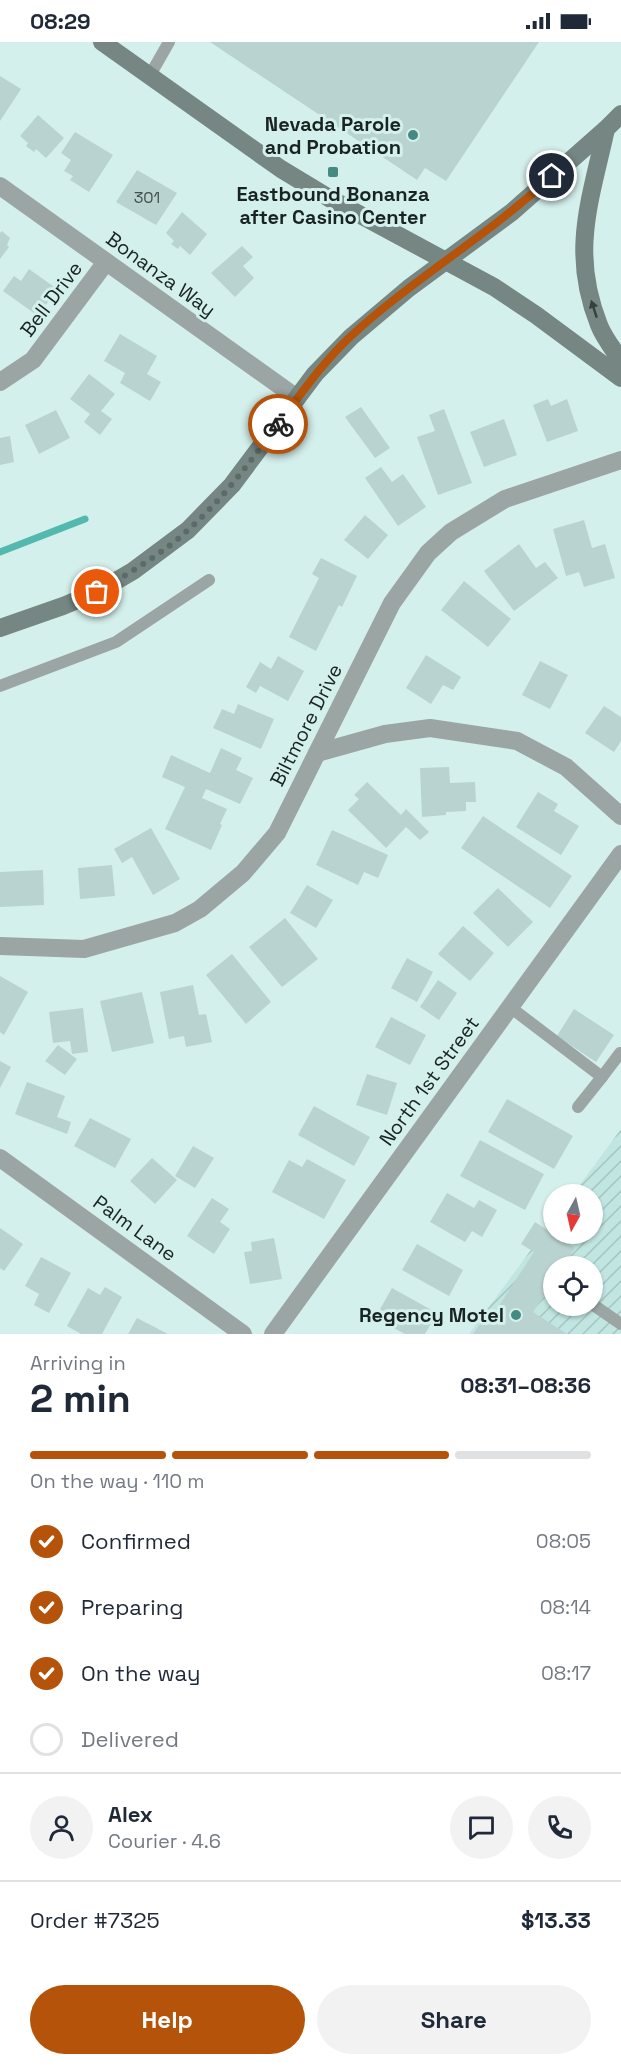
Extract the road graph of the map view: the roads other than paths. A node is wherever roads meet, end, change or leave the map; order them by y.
1 (169, 42) edge
2 (110, 44) edge
3 (149, 77) junction
4 (621, 114) edge
5 (606, 129) junction
6 (0, 186) edge
7 (447, 260) junction
8 (106, 262) junction
9 (621, 361) edge
10 (621, 378) edge
11 (0, 382) edge
12 (297, 398) junction
13 (621, 460) edge
14 (209, 580) dead end
15 (0, 628) edge
16 (0, 686) edge
17 (317, 753) junction
18 (621, 816) edge
19 (621, 854) edge
20 (0, 946) edge
21 (510, 1007) junction
22 (620, 1053) edge
23 (602, 1077) junction
24 (578, 1107) dead end
25 (0, 1158) edge
26 (603, 1312) edge
27 (621, 1324) edge
28 (243, 1334) edge
29 (273, 1334) edge

1 - 3 lane
2 - 3 main road
3 - 7 main road
4 - 5 main road
5 - 7 main road
9 -> 5 main road
6 - 8 street, Bonanza Way
7 - 10 main road
7 - 12 main road
8 - 11 street, Bell Drive
8 - 12 street, Bonanza Way
12 - 15 main road
13 - 17 street, Biltmore Drive
14 - 16 lane
17 - 18 street
17 - 20 street, Biltmore Drive
19 - 21 street, North 1st Street
21 - 23 lane
21 - 29 street, North 1st Street
22 - 23 lane
23 - 24 lane
25 - 28 street, Palm Lane
26 - 27 lane

